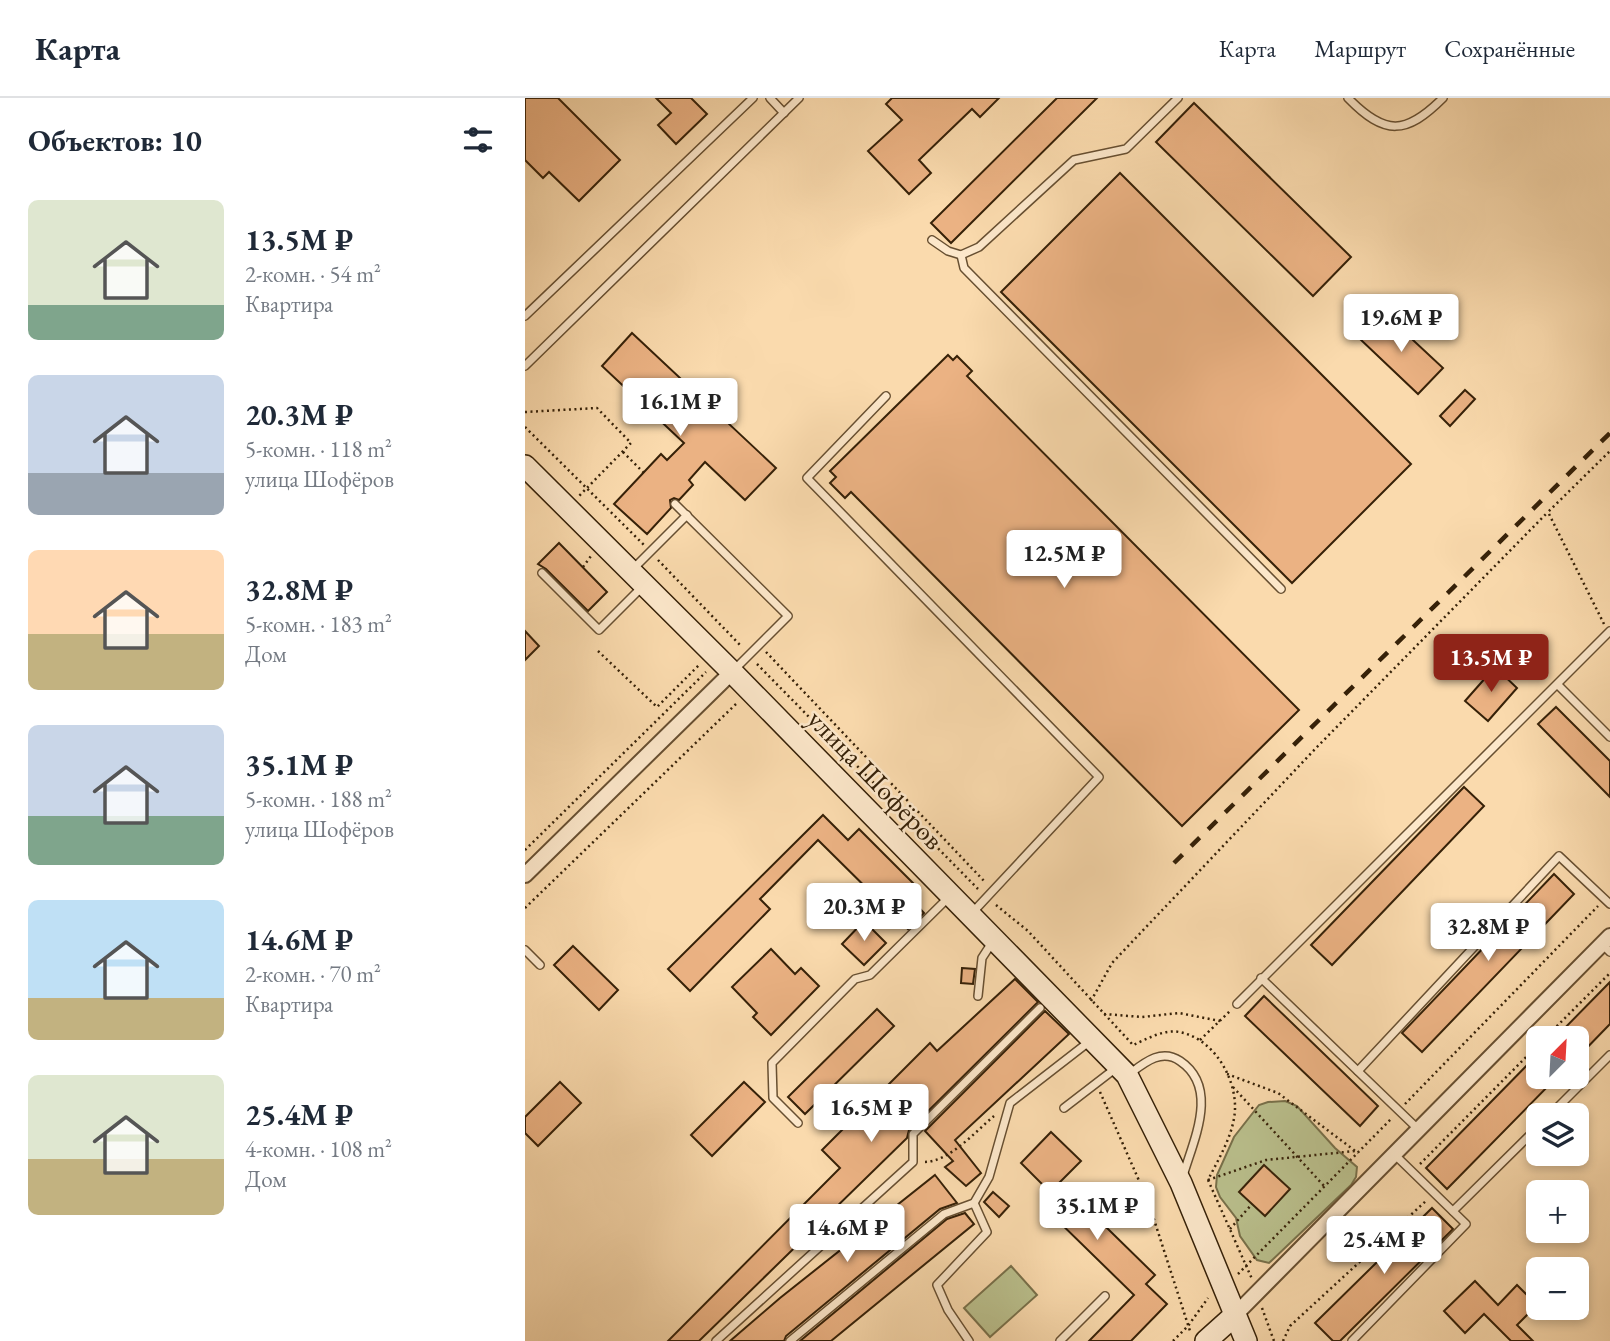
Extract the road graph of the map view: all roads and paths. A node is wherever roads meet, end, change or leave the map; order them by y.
1 (753, 98) edge
2 (769, 98) edge
3 (799, 98) edge
4 (1178, 98) edge
5 (1348, 98) edge
6 (1443, 98) edge
7 (784, 113) junction
8 (932, 240) dead end
9 (961, 255) junction
10 (525, 316) edge
11 (525, 366) edge
12 (886, 396) dead end
13 (525, 412) edge
14 (525, 427) edge
15 (1610, 451) edge
16 (623, 452) junction
17 (525, 466) edge
18 (644, 473) dead end
19 (588, 487) junction
20 (675, 504) dead end
21 (567, 508) junction
22 (1548, 512) junction
23 (687, 515) junction
24 (650, 552) junction
25 (591, 556) dead end
26 (583, 567) dead end
27 (542, 573) dead end
28 (638, 578) junction
29 (1281, 589) dead end
30 (1609, 632) edge
31 (759, 645) junction
32 (598, 651) dead end
33 (749, 655) junction
34 (700, 664) dead end
35 (706, 672) dead end
36 (732, 672) junction
37 (1558, 685) junction
38 (737, 703) dead end
39 (1610, 737) edge
40 (526, 847) edge
41 (525, 875) edge
42 (993, 890) junction
43 (950, 896) junction
44 (986, 897) junction
45 (1607, 901) edge
46 (525, 908) edge
47 (969, 915) junction
48 (994, 940) junction
49 (1607, 944) edge
50 (525, 950) edge
51 (540, 965) dead end
52 (1610, 973) edge
53 (1261, 978) junction
54 (978, 996) dead end
55 (1091, 1001) junction
56 (1237, 1004) joint
57 (1040, 1009) dead end
58 (1104, 1014) junction
59 (1220, 1021) junction
60 (1557, 1026) edge
61 (1093, 1039) junction
62 (1200, 1040) dead end
63 (1133, 1045) dead end
64 (1610, 1055) edge
65 (1526, 1057) edge
66 (1123, 1071) junction
67 (1358, 1071) junction
68 (1227, 1074) dead end
69 (1096, 1082) junction
70 (1233, 1087) dead end
71 (1010, 1103) junction
72 (1563, 1103) edge
73 (1063, 1108) dead end
74 (1399, 1110) junction
75 (798, 1123) dead end
76 (1419, 1130) junction
77 (1526, 1139) edge
78 (1357, 1152) junction
79 (1394, 1154) junction
80 (1297, 1156) junction
81 (913, 1162) junction
82 (1412, 1171) junction
83 (1181, 1184) junction
84 (1325, 1187) junction
85 (1435, 1193) junction
86 (974, 1203) junction
87 (1252, 1204) dead end
88 (1454, 1211) junction
89 (1230, 1229) junction
90 (1247, 1268) junction
91 (1234, 1277) dead end
92 (1252, 1280) dead end
93 (1105, 1296) dead end
94 (1208, 1298) dead end
95 (1262, 1306) dead end
96 (1235, 1315) junction
97 (1188, 1326) junction
98 (716, 1341) edge
99 (790, 1341) edge
100 (969, 1341) edge
101 (1060, 1341) edge
102 (1173, 1341) edge
103 (1206, 1341) edge
104 (1246, 1341) edge
105 (1274, 1341) edge
106 (1283, 1341) edge
107 (1352, 1341) edge

1 - 10 lane
2 - 7 lane
3 - 7 lane
4 - 9 lane
5 - 6 lane
7 - 11 lane
8 - 9 lane
9 - 29 lane
12 - 42 lane
13 - 16 path
14 - 19 path
15 - 22 path
16 - 18 path
16 - 19 path
17 - 21 street, улица Шофёров
19 - 21 path
19 - 24 path
20 - 23 lane
21 - 28 street, улица Шофёров
22 - 30 path
22 - 55 path
23 - 24 lane
23 - 31 lane
24 - 28 lane
24 - 33 path
25 - 26 path
27 - 28 lane
28 - 36 street, улица Шофёров
30 - 37 lane
31 - 33 lane
31 - 42 path
32 - 34 path
33 - 36 lane
33 - 44 path
35 - 40 path
36 - 41 street
36 - 43 street, улица Шофёров
37 - 39 lane
37 - 53 lane
38 - 46 path
42 - 44 lane
43 - 47 street, улица Шофёров
43 - 75 lane
44 - 47 lane
44 - 55 path
45 - 67 lane
45 - 74 path
47 - 48 street, улица Шофёров
48 - 54 lane
48 - 61 street, улица Шофёров
49 - 76 street
50 - 51 lane
52 - 60 path
53 - 56 lane
53 - 67 lane
55 - 58 path
56 - 59 path
57 - 81 lane
58 - 59 path
58 - 63 path
59 - 62 path
61 - 66 street, улица Шофёров
61 - 71 lane
64 - 72 lane
65 - 82 path
66 - 69 lane
66 - 83 street, улица Шофёров
66 - 83 lane
67 - 74 lane
68 - 78 path
69 - 73 lane
69 - 97 path
70 - 80 path
71 - 81 path
71 - 86 lane
74 - 76 lane
74 - 78 path
76 - 79 street
77 - 88 lane
78 - 80 path
78 - 84 path
79 - 82 lane
79 - 96 street
80 - 84 path
80 - 89 path
81 - 98 lane
82 - 85 lane
83 - 96 street, улица Шофёров
84 - 90 path
85 - 88 lane
85 - 106 path
86 - 99 lane
86 - 100 lane
87 - 89 path
88 - 107 lane
89 - 90 path
90 - 91 path
90 - 92 path
93 - 101 lane
94 - 97 path
95 - 105 path
96 - 103 street
96 - 104 street, улица Шофёров
97 - 102 path

